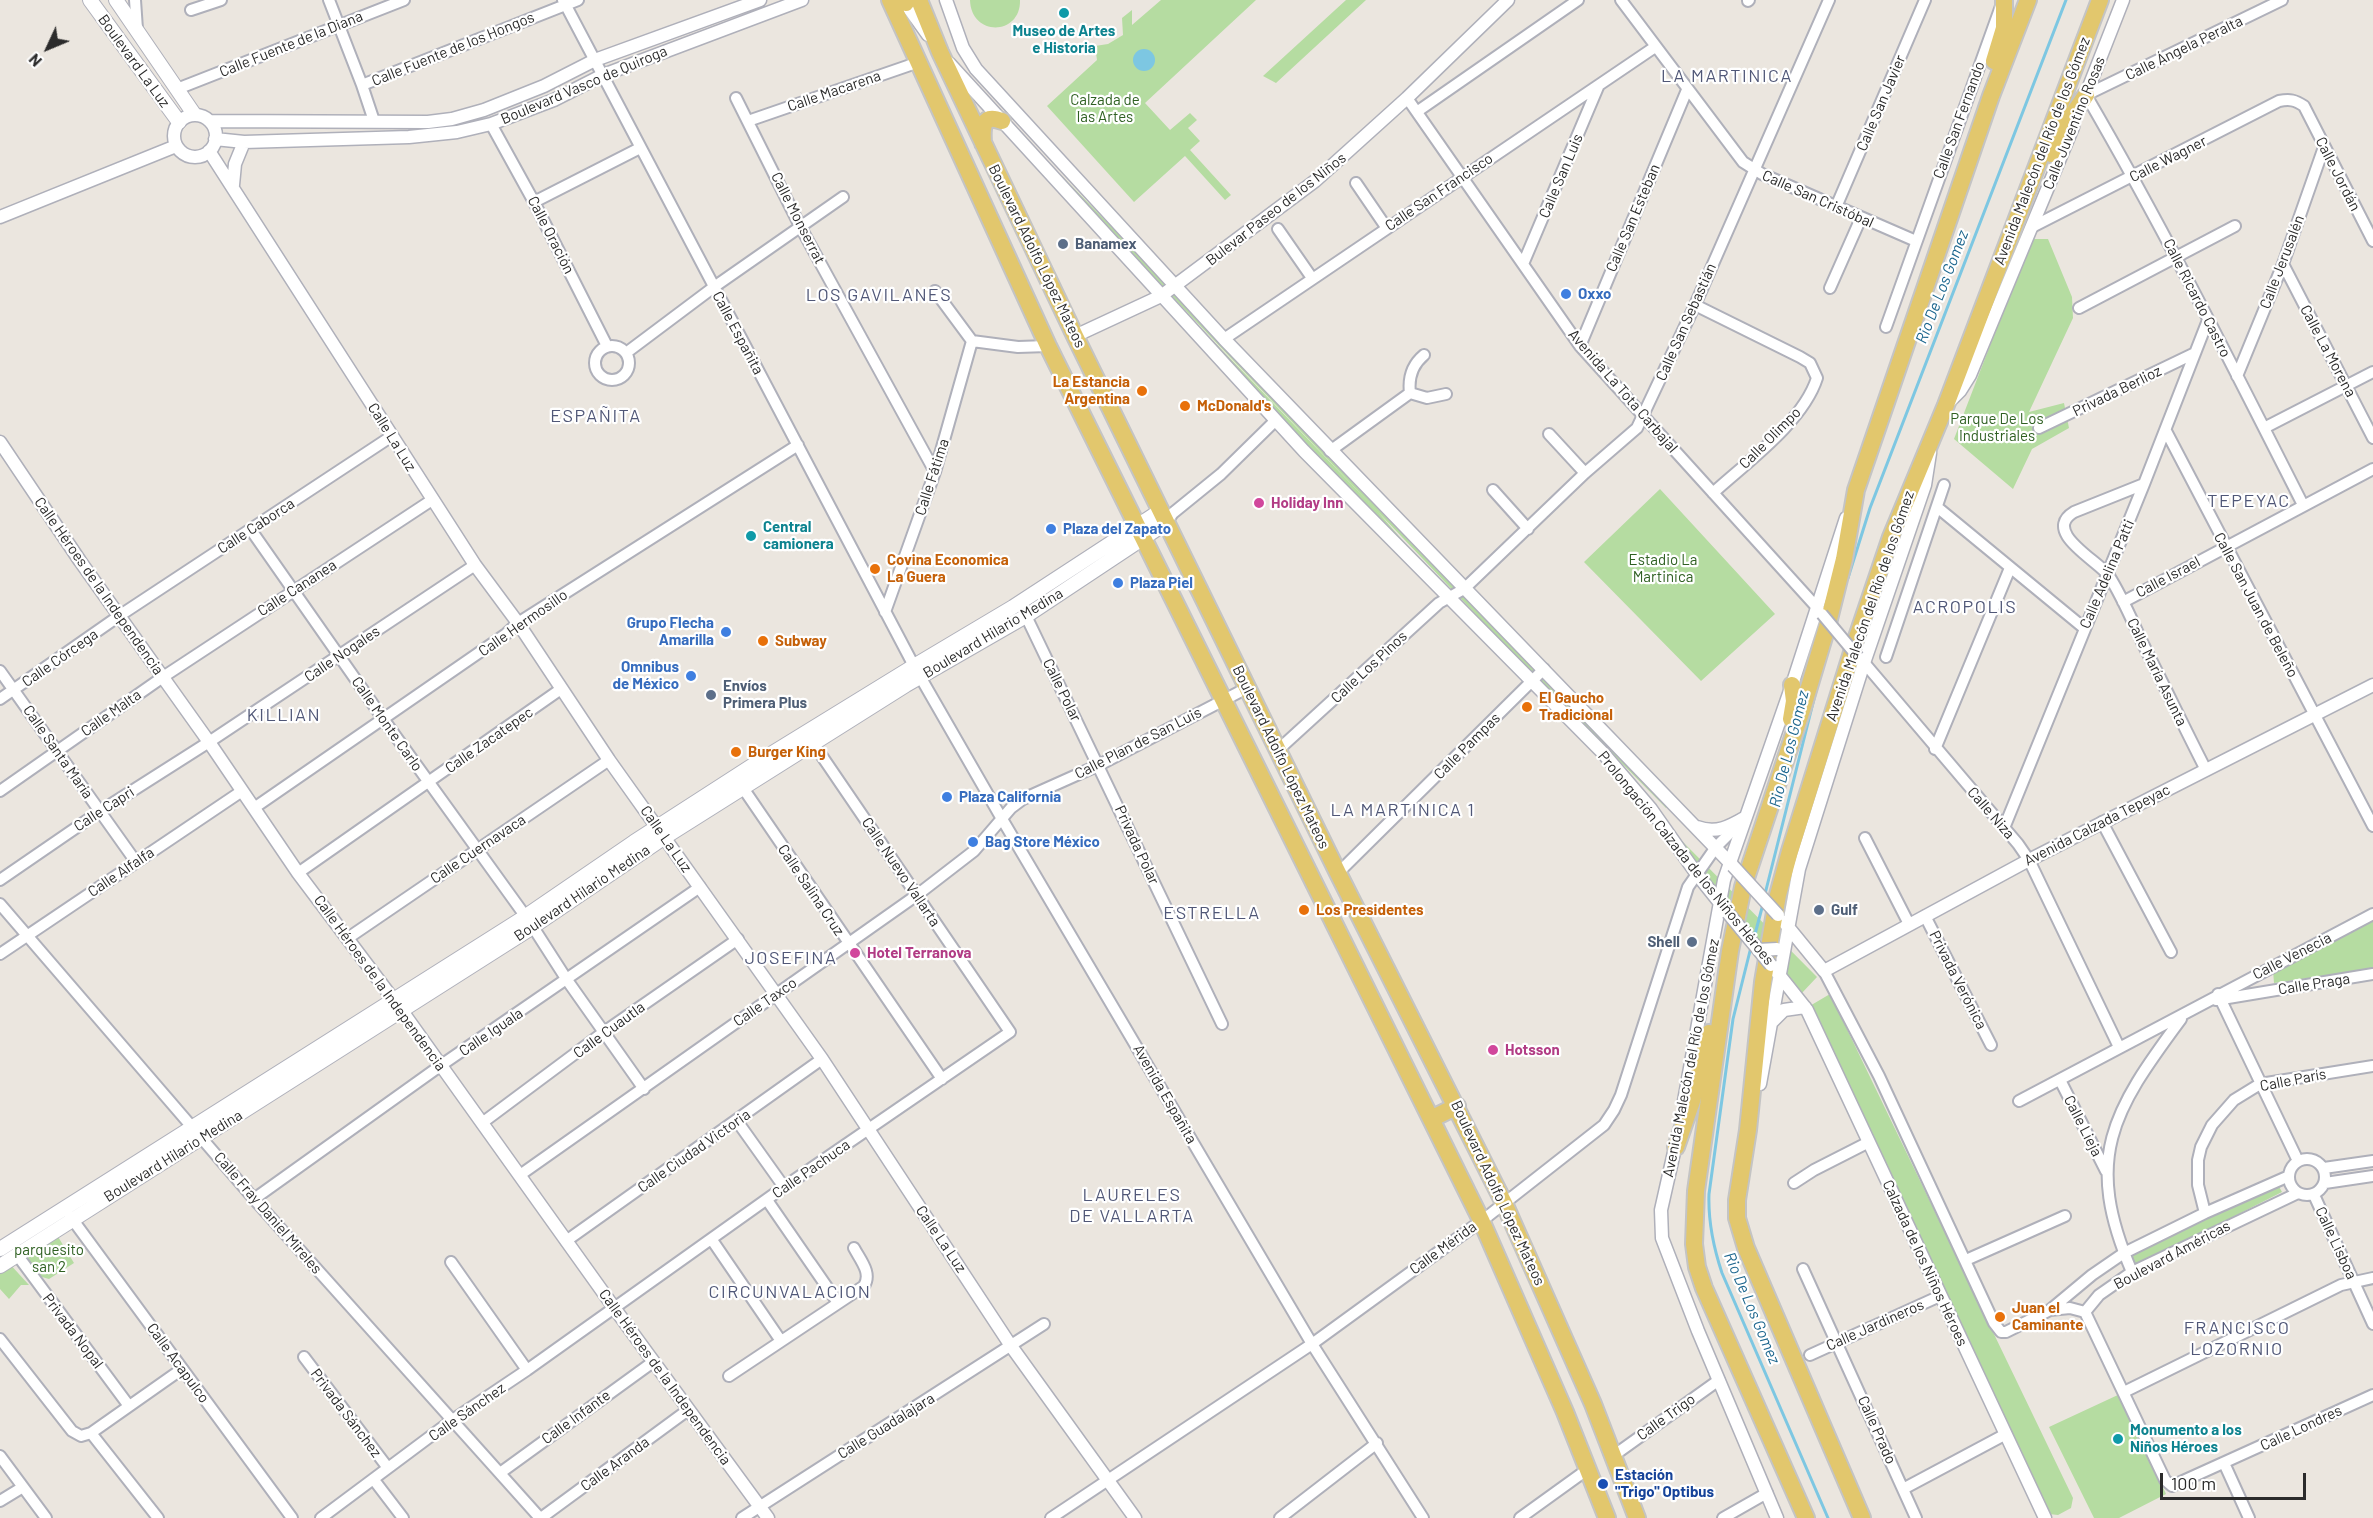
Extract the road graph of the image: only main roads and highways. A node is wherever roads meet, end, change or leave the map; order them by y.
1 (90, 0) edge
2 (116, 0) edge
3 (2003, 0) edge
4 (2028, 0) edge
5 (2100, 0) edge
6 (904, 1) edge
7 (2086, 95) road end
8 (1991, 96) junction
9 (194, 114) road end
10 (1002, 121) road end
11 (178, 122) road end
12 (983, 144) junction
13 (2008, 240) junction
14 (1166, 516) junction
15 (1139, 533) junction
16 (917, 671) junction
17 (1792, 685) road end
18 (662, 832) junction
19 (1743, 887) junction
20 (529, 922) junction
21 (1730, 951) junction
22 (1457, 1106) junction
23 (1431, 1119) junction
24 (1676, 1146) road end
25 (68, 1214) junction
26 (0, 1249) edge
27 (0, 1266) edge
28 (1607, 1518) edge
29 (1637, 1518) edge
30 (1806, 1518) edge
31 (1862, 1518) edge

1 - 11 main road, Boulevard La Luz
2 - 9 main road, Boulevard La Luz
3 - 8 main road
4 - 8 main road, Avenida Malecón del Río de los Gómez
5 - 13 main road, Avenida Malecón del Río de los Gómez
6 - 12 main road, Boulevard Adolfo López Mateos
6 - 15 main road, Boulevard Adolfo López Mateos
7 - 13 main road
8 - 19 main road, Avenida Malecón del Río de los Gómez
10 - 12 main road
12 - 14 main road, Boulevard Adolfo López Mateos
13 - 31 main road, Avenida Malecón del Río de los Gómez
14 - 15 main road, Boulevard Hilario Medina
14 - 22 main road, Boulevard Adolfo López Mateos
15 - 16 main road, Boulevard Hilario Medina
15 - 16 main road, Boulevard Hilario Medina
15 - 23 main road, Boulevard Adolfo López Mateos
16 - 18 main road, Boulevard Hilario Medina
16 - 18 main road, Boulevard Hilario Medina
17 - 19 main road
18 - 20 main road, Boulevard Hilario Medina
19 - 21 main road, Avenida Malecón del Río de los Gómez
20 - 25 main road, Boulevard Hilario Medina
20 - 25 main road, Boulevard Hilario Medina
21 - 24 main road
21 - 30 main road, Avenida Malecón del Río de los Gómez
22 - 23 main road
22 - 29 main road, Boulevard Adolfo López Mateos
23 - 28 main road, Boulevard Adolfo López Mateos
25 - 26 main road, Boulevard Hilario Medina
25 - 27 main road, Boulevard Hilario Medina

